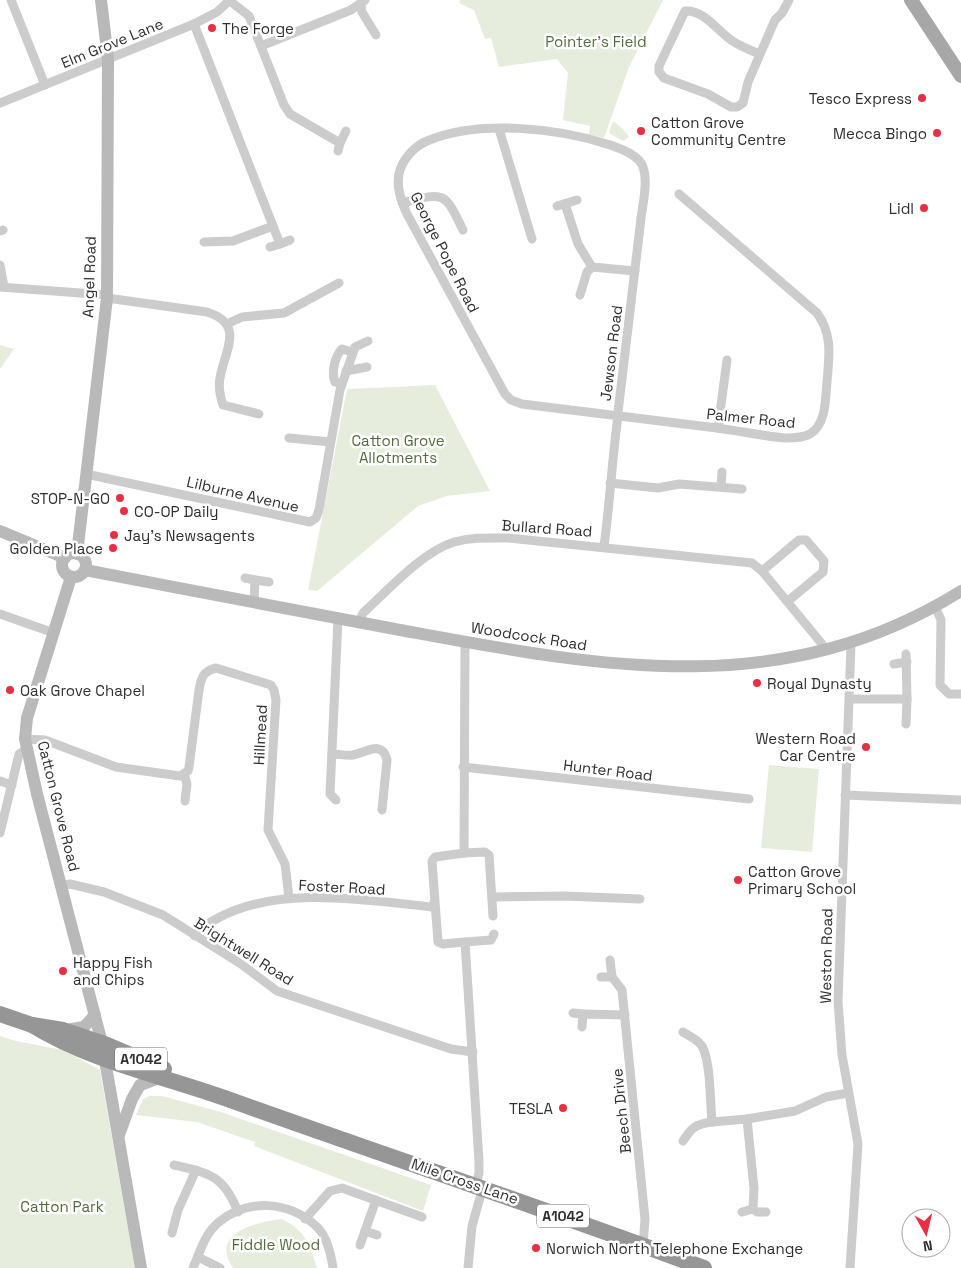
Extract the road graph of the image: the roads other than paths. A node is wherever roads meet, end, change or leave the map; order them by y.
1 (11, 0) edge
2 (101, 0) edge
3 (230, 0) edge
4 (789, 0) edge
5 (911, 0) edge
6 (363, 2) edge
7 (194, 24) junction
8 (376, 35) dead end
9 (261, 46) junction
10 (759, 54) junction
11 (108, 60) junction
12 (961, 76) edge
13 (45, 85) junction
14 (0, 103) edge
15 (499, 128) junction
16 (346, 131) dead end
17 (641, 163) joint
18 (679, 194) dead end
19 (577, 200) dead end
20 (402, 203) junction
21 (273, 226) junction
22 (463, 230) dead end
23 (532, 239) dead end
24 (290, 240) dead end
25 (204, 242) dead end
26 (280, 244) junction
27 (270, 247) dead end
28 (0, 265) edge
29 (592, 267) junction
30 (635, 271) junction
31 (339, 283) dead end
32 (2, 287) edge
33 (580, 295) dead end
34 (107, 297) junction
35 (227, 324) junction
36 (368, 341) dead end
37 (352, 352) junction
38 (727, 360) dead end
39 (367, 367) dead end
40 (346, 371) junction
41 (342, 384) junction
42 (259, 414) dead end
43 (618, 416) junction
44 (718, 428) junction
45 (289, 438) dead end
46 (330, 442) junction
47 (722, 472) dead end
48 (86, 474) junction
49 (610, 483) junction
50 (721, 487) junction
51 (742, 490) dead end
52 (0, 531) edge
53 (604, 546) junction
54 (71, 556) junction
55 (85, 570) junction
56 (762, 571) junction
57 (71, 577) junction
58 (246, 578) dead end
59 (255, 580) junction
60 (269, 582) dead end
61 (961, 591) edge
62 (788, 601) junction
63 (254, 602) junction
64 (935, 606) junction
65 (0, 614) edge
66 (338, 619) junction
67 (359, 622) junction
68 (54, 633) junction
69 (465, 642) junction
70 (851, 644) junction
71 (826, 650) junction
72 (894, 664) dead end
73 (961, 694) edge
74 (850, 699) junction
75 (906, 699) junction
76 (906, 724) dead end
77 (26, 744) junction
78 (332, 754) junction
79 (463, 767) junction
80 (184, 774) junction
81 (0, 781) edge
82 (12, 785) junction
83 (846, 795) junction
84 (330, 798) dead end
85 (749, 799) dead end
86 (961, 800) edge
87 (185, 801) dead end
88 (382, 810) dead end
89 (0, 833) edge
90 (464, 853) junction
91 (62, 886) junction
92 (492, 897) junction
93 (289, 898) junction
94 (640, 899) dead end
95 (434, 902) junction
96 (493, 916) dead end
97 (494, 934) dead end
98 (195, 936) junction
99 (465, 942) junction
100 (610, 960) dead end
101 (601, 977) dead end
102 (612, 977) junction
103 (573, 1013) dead end
104 (0, 1014) edge
105 (583, 1014) junction
106 (96, 1015) junction
107 (625, 1015) junction
108 (32, 1026) junction
109 (582, 1027) dead end
110 (63, 1030) junction
111 (682, 1032) dead end
112 (102, 1043) junction
113 (473, 1052) junction
114 (106, 1060) junction
115 (159, 1078) junction
116 (848, 1093) junction
117 (225, 1098) junction
118 (747, 1119) junction
119 (712, 1122) junction
120 (118, 1137) junction
121 (683, 1141) dead end
122 (174, 1165) dead end
123 (196, 1170) junction
124 (479, 1186) junction
125 (376, 1200) junction
126 (753, 1209) junction
127 (238, 1212) junction
128 (742, 1212) dead end
129 (766, 1212) dead end
130 (422, 1217) dead end
131 (305, 1219) junction
132 (365, 1231) junction
133 (172, 1233) dead end
134 (377, 1235) dead end
135 (360, 1245) dead end
136 (643, 1246) junction
137 (198, 1257) junction
138 (141, 1268) edge
139 (193, 1268) edge
140 (220, 1268) edge
141 (333, 1268) edge
142 (468, 1268) edge
143 (704, 1268) edge
144 (850, 1268) edge

1 - 13 street
2 - 11 street, Angel Road
3 - 7 street, Elm Grove Lane
3 - 9 street
4 - 10 street
5 - 12 main road
6 - 8 street
6 - 9 street
7 - 11 street, Elm Grove Lane
7 - 21 street
9 - 16 street
10 - 10 street
11 - 13 street, Elm Grove Lane
11 - 34 street, Angel Road
13 - 14 street, Elm Grove Lane
15 - 17 street, George Pope Road
15 - 20 street, George Pope Road
15 - 23 street
17 - 30 street, Jewson Road
18 - 44 street, Palmer Road
19 - 29 street
20 - 22 street
20 - 43 street, George Pope Road
21 - 25 street
21 - 26 street
24 - 26 street
26 - 27 street
28 - 32 street
29 - 30 street
29 - 33 street
30 - 43 street, Jewson Road
31 - 35 street
32 - 34 street
34 - 35 street
34 - 48 street, Angel Road
35 - 42 street
36 - 37 street
37 - 40 street, Lilburne Avenue
37 - 41 street
38 - 44 street
39 - 40 street
40 - 41 street, Lilburne Avenue
41 - 46 street, Lilburne Avenue
43 - 44 street, Palmer Road
43 - 49 street, Jewson Road
45 - 46 street
46 - 48 street, Lilburne Avenue
47 - 50 street
48 - 54 street, Angel Road
49 - 50 street
49 - 53 street, Jewson Road
50 - 51 street
52 - 54 street
53 - 56 street, Bullard Road
53 - 67 street, Bullard Road
54 - 55 street
54 - 57 street
55 - 57 street
55 - 63 street, Woodcock Road
56 - 62 street, Bullard Road
56 - 62 street
57 - 68 street, Catton Grove Road
58 - 59 street
59 - 60 street
59 - 63 street
61 - 64 street, Woodcock Road
62 - 71 street, Bullard Road
63 - 66 street, Woodcock Road
64 - 70 street, Woodcock Road
64 - 73 street
65 - 68 street
66 - 67 street, Woodcock Road
66 - 78 street
67 - 69 street, Woodcock Road
68 - 77 street, Catton Grove Road
69 - 71 street, Woodcock Road
69 - 79 street
70 - 71 street, Woodcock Road
70 - 74 street, Weston Road
72 - 75 street
74 - 75 street
74 - 83 street, Weston Road
75 - 76 street
77 - 80 street
77 - 82 street
77 - 91 street, Catton Grove Road
78 - 84 street
78 - 88 street
79 - 85 street, Hunter Road
79 - 90 street
80 - 87 street, Hillmead
80 - 93 street, Hillmead
81 - 82 street
82 - 89 street
83 - 86 street
83 - 116 street, Weston Road
90 - 92 street
90 - 95 street
91 - 98 street, Brightwell Road
91 - 106 street, Catton Grove Road
92 - 94 street
92 - 96 street
93 - 95 street, Foster Road
93 - 98 street, Foster Road
95 - 99 street
97 - 99 street
98 - 113 street, Brightwell Road
99 - 113 street
100 - 102 street, Beech Drive
101 - 102 street
102 - 107 street, Beech Drive
103 - 105 street
104 - 108 highway, A1042
105 - 107 street
105 - 109 street
106 - 110 street
106 - 112 street, Catton Grove Road
107 - 136 street, Beech Drive
108 - 110 highway, A1042
108 - 114 highway, A1042
110 - 112 highway, A1042
111 - 119 street
112 - 114 street, Catton Grove Road
112 - 117 highway, Mile Cross Lane / A1042
113 - 124 street
114 - 115 highway, Mile Cross Lane / A1042
114 - 120 street, Catton Grove Road
115 - 117 highway, Mile Cross Lane / A1042
115 - 120 street
116 - 118 street
116 - 144 street, Weston Road
117 - 124 highway, Mile Cross Lane / A1042
118 - 119 street
118 - 126 street
119 - 121 street
120 - 138 street, Catton Grove Road
122 - 123 street
123 - 127 street
123 - 133 street
124 - 136 highway, Mile Cross Lane / A1042
124 - 142 street
125 - 130 street
125 - 131 street
125 - 132 street
126 - 128 street
126 - 129 street
127 - 131 street
127 - 137 street
131 - 141 street
132 - 134 street
132 - 135 street
136 - 143 highway, Mile Cross Lane / A1042
137 - 139 street
137 - 140 street

